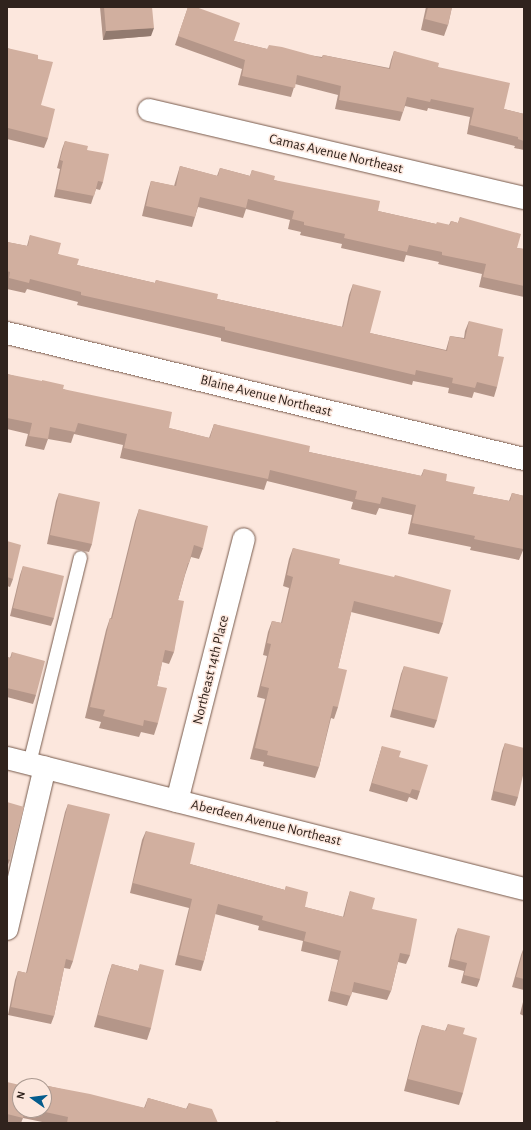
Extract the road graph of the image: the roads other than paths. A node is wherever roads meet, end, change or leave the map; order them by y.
1 (149, 110) dead end
2 (524, 198) edge
3 (7, 333) edge
4 (524, 459) edge
5 (244, 538) dead end
6 (80, 557) dead end
7 (7, 758) edge
8 (37, 765) junction
9 (178, 801) junction
10 (524, 889) edge
11 (7, 929) edge

1 - 2 street, Camas Avenue Northeast
3 - 4 street, Blaine Avenue Northeast
5 - 9 street, Northeast 14th Place
6 - 8 lane
7 - 8 street, Aberdeen Avenue Northeast
8 - 9 street, Aberdeen Avenue Northeast
8 - 11 street
9 - 10 street, Aberdeen Avenue Northeast

